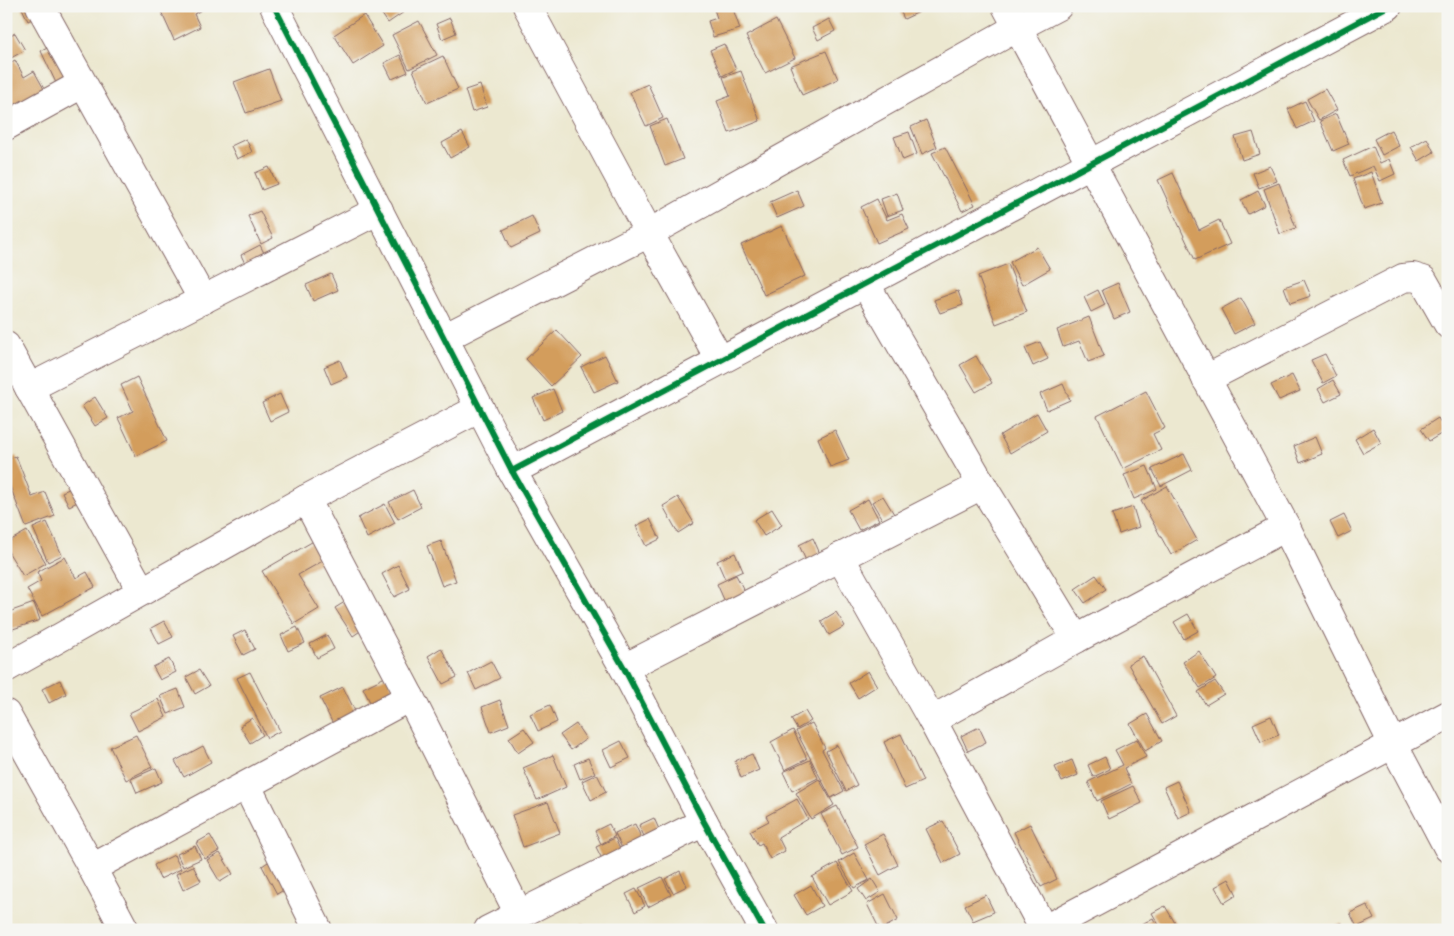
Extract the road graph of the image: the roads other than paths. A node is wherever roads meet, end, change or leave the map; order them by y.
1 (40, 6) edge
2 (274, 6) edge
3 (527, 6) edge
4 (1058, 6) edge
5 (1388, 6) edge
6 (1012, 17) edge
7 (82, 84) junction
8 (6, 126) edge
9 (1090, 164) junction
10 (379, 210) junction
11 (648, 232) junction
12 (864, 283) junction
13 (202, 300) junction
14 (1448, 324) edge
15 (444, 338) junction
16 (6, 346) edge
17 (720, 360) junction
18 (1206, 379) junction
19 (29, 388) junction
20 (480, 408) junction
21 (512, 471) junction
22 (982, 485) junction
23 (306, 499) junction
24 (1286, 527) junction
25 (840, 556) junction
26 (142, 590) junction
27 (1076, 639) junction
28 (6, 668) edge
29 (624, 668) junction
30 (410, 697) junction
31 (6, 714) edge
32 (1448, 715) edge
33 (932, 720) junction
34 (1393, 744) junction
35 (247, 786) junction
36 (704, 822) junction
37 (1448, 848) edge
38 (92, 868) junction
39 (519, 914) junction
40 (125, 930) edge
41 (318, 930) edge
42 (488, 930) edge
43 (764, 930) edge
44 (1044, 930) edge

1 - 7 street
2 - 10 street
3 - 11 street
4 - 6 street
5 - 9 street
6 - 9 street
6 - 11 street
7 - 8 street
7 - 13 street
9 - 12 street
9 - 18 street
10 - 13 street
10 - 15 street
11 - 15 street
11 - 17 street
12 - 17 street
12 - 22 street
13 - 19 street
14 - 18 street
15 - 20 street
16 - 19 street
17 - 21 street
18 - 24 street
19 - 26 street
20 - 21 street
20 - 23 street
21 - 29 street
22 - 25 street
22 - 27 street
23 - 26 street
23 - 30 street
24 - 27 street
24 - 34 street
25 - 29 street
25 - 33 street
26 - 28 street
27 - 33 street
29 - 36 street
30 - 35 street
30 - 39 street
31 - 38 street
32 - 34 street
33 - 44 street
34 - 37 street
34 - 44 street
35 - 38 street
35 - 41 street
36 - 39 street
36 - 43 street
38 - 40 street
39 - 42 street

